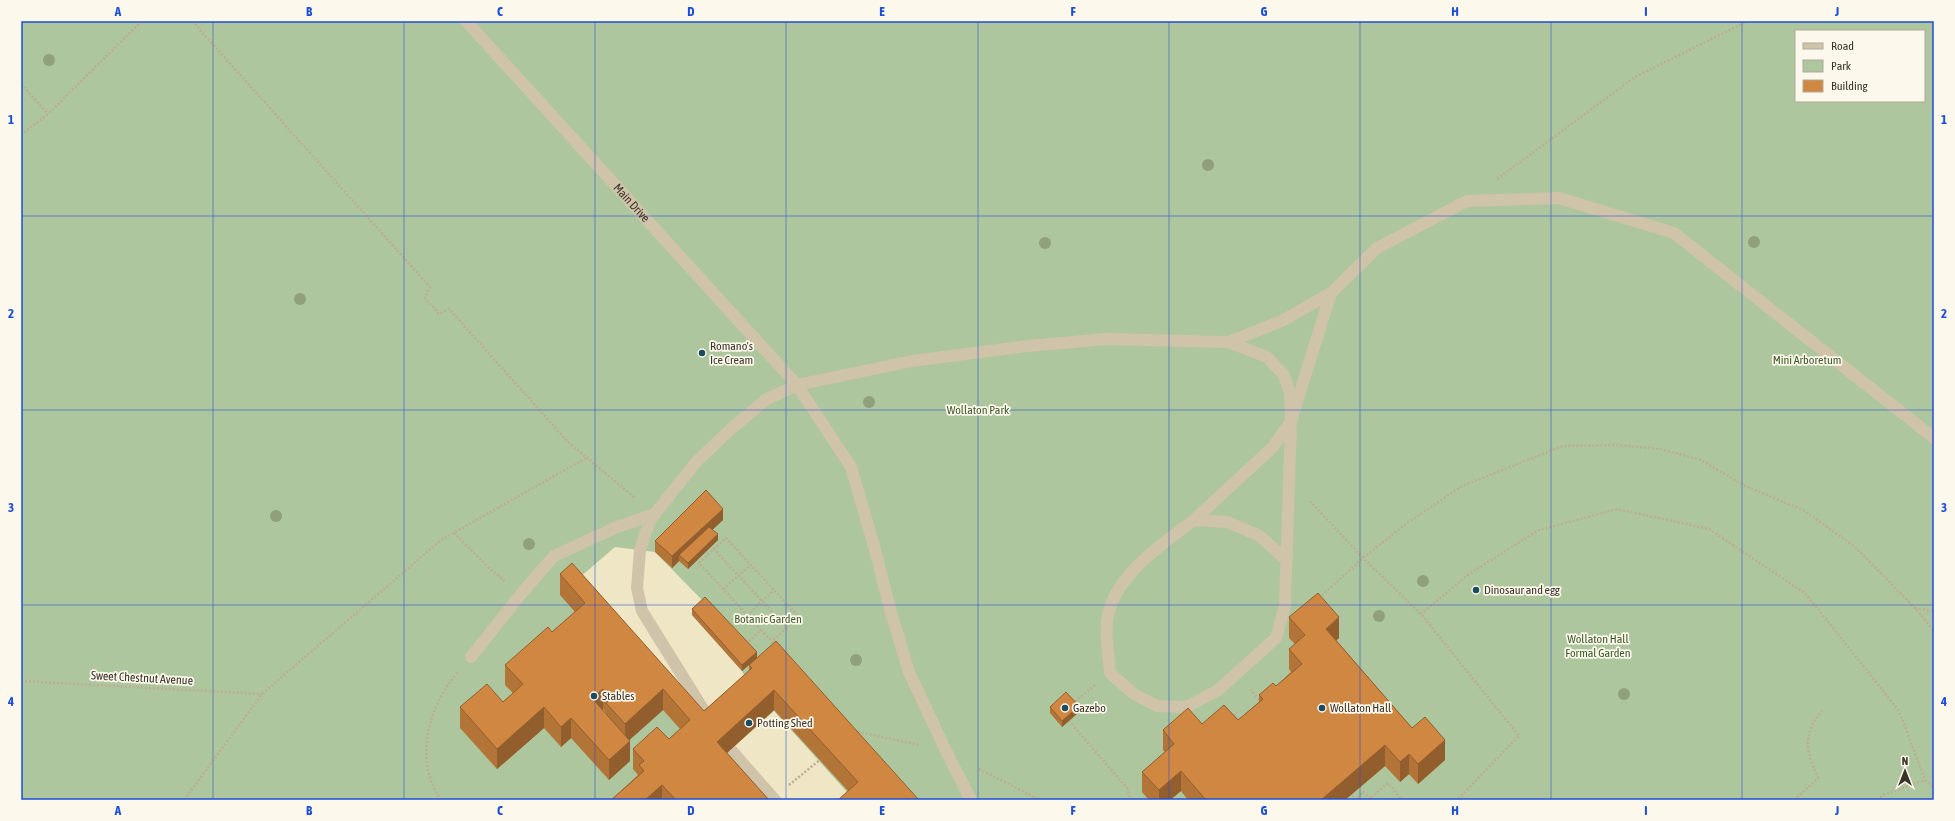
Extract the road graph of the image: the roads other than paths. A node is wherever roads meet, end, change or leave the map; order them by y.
1 (466, 21) edge
2 (1332, 293) junction
3 (1228, 342) junction
4 (797, 385) junction
5 (1291, 421) junction
6 (1934, 438) edge
7 (655, 514) junction
8 (1194, 520) junction
9 (1286, 560) junction
10 (471, 657) road end
11 (774, 799) edge
12 (971, 800) edge

1 - 4 street, Main Drive
2 - 3 street
2 - 5 street
2 - 6 street
3 - 4 street
3 - 5 street
4 - 7 street
4 - 12 street, Main Drive
5 - 8 street
5 - 9 street
7 - 10 street
7 - 11 street
8 - 9 street
8 - 9 street

